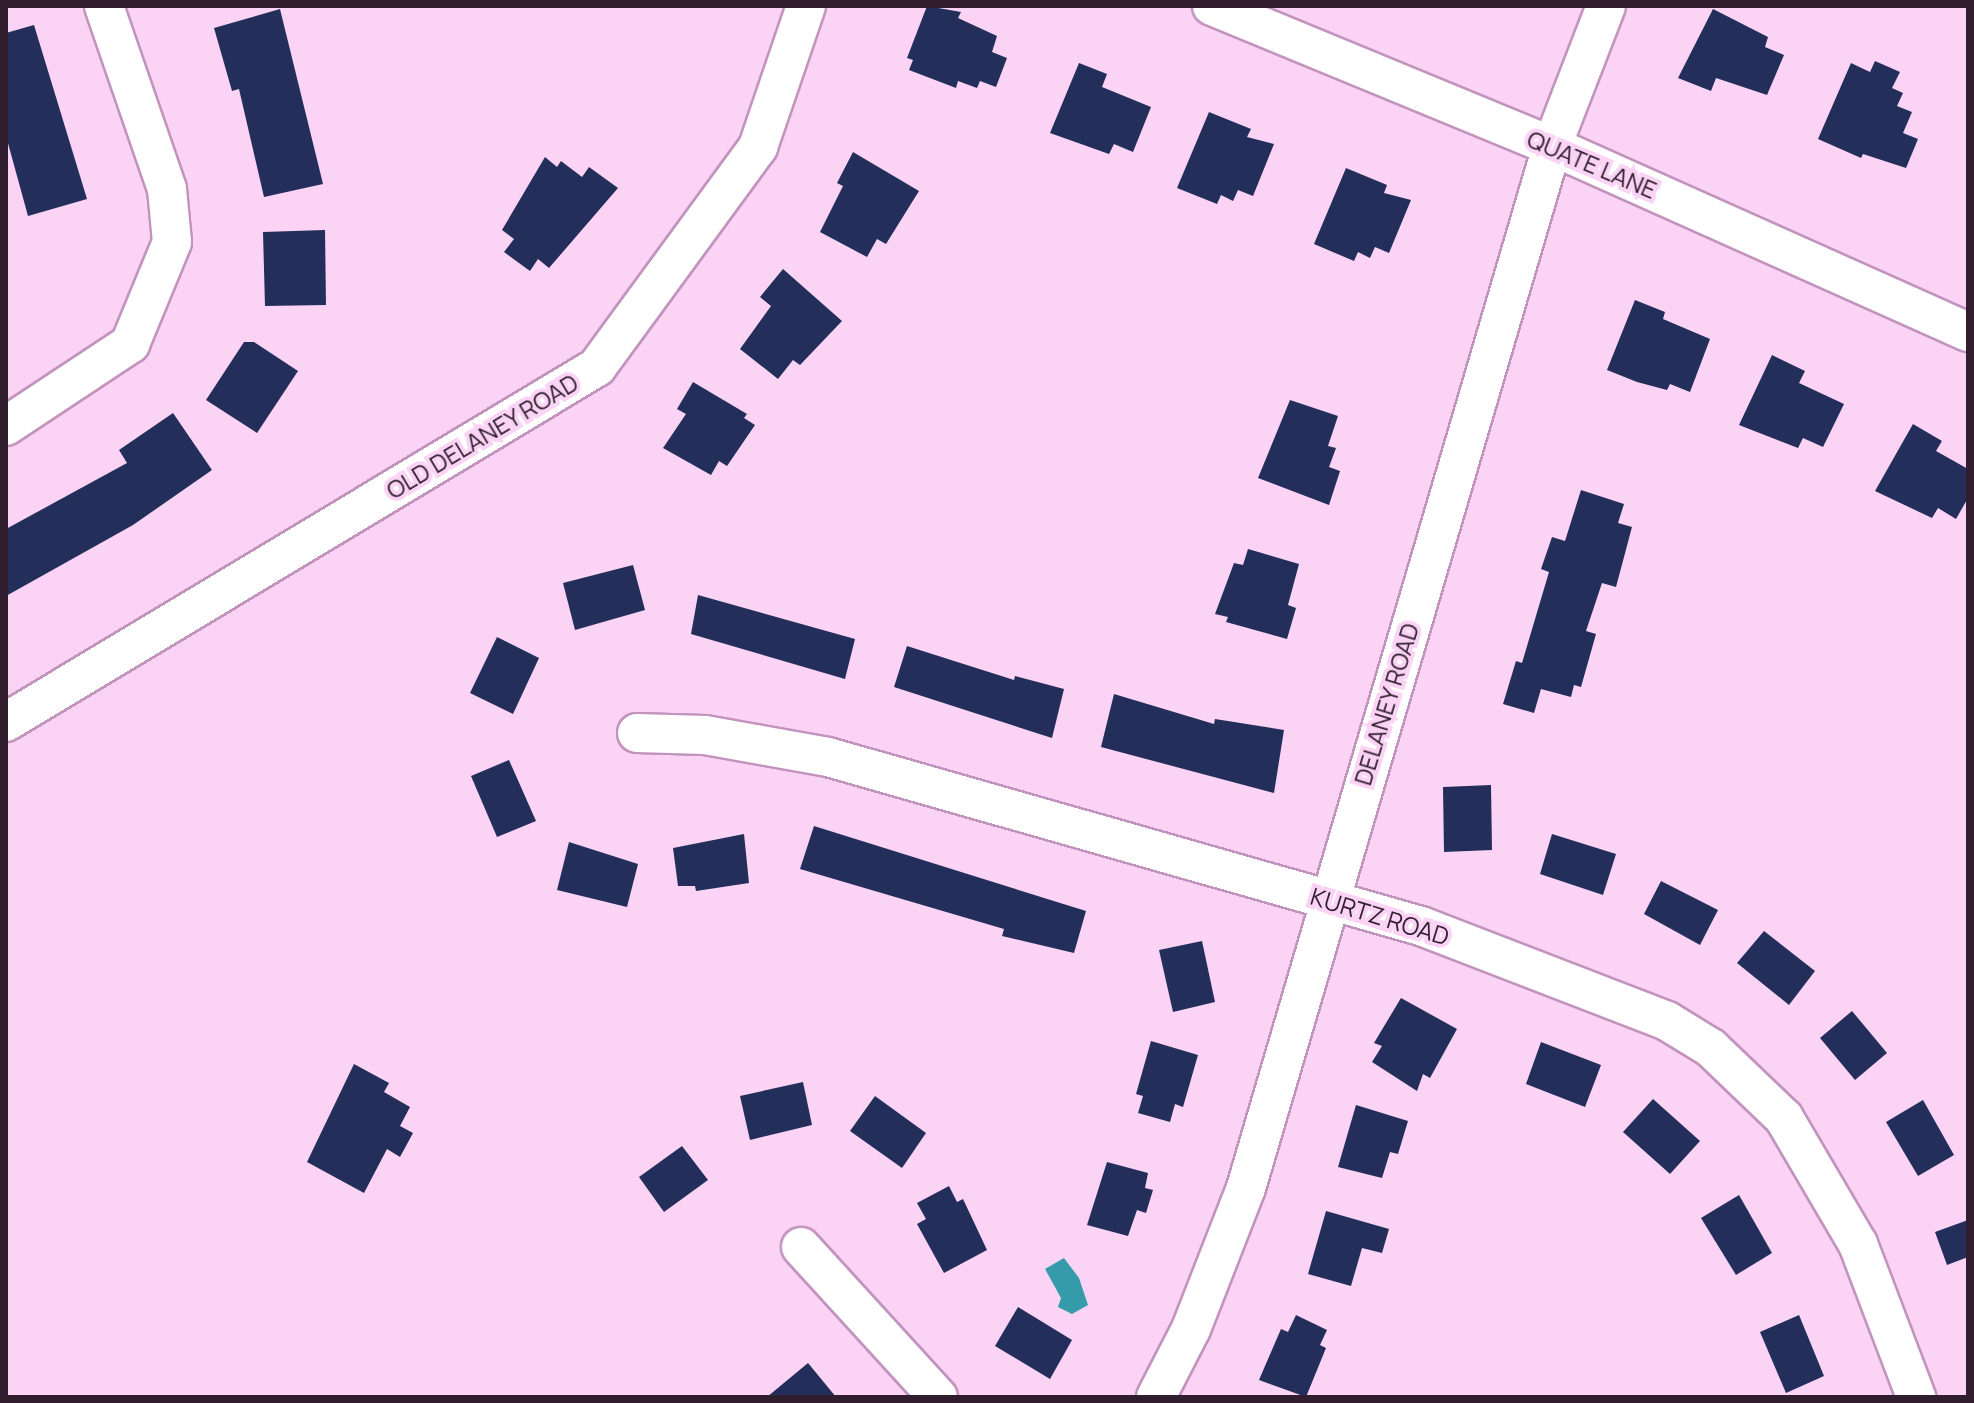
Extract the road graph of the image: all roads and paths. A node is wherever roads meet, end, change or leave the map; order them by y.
1 (104, 6) edge
2 (806, 6) edge
3 (1212, 6) edge
4 (1606, 6) edge
5 (1552, 146) junction
6 (1968, 332) edge
7 (6, 426) edge
8 (6, 722) edge
9 (637, 733) dead end
10 (1328, 899) junction
11 (801, 1247) dead end
12 (938, 1397) edge
13 (1156, 1397) edge
14 (1916, 1397) edge

1 - 7 street
2 - 8 street, OLD DELANEY ROAD
3 - 5 street, QUATE LANE
4 - 5 street, DELANEY ROAD
5 - 6 street, QUATE LANE
5 - 10 street, DELANEY ROAD
9 - 10 street, KURTZ ROAD
10 - 13 street, DELANEY ROAD
10 - 14 street, KURTZ ROAD
11 - 12 street

